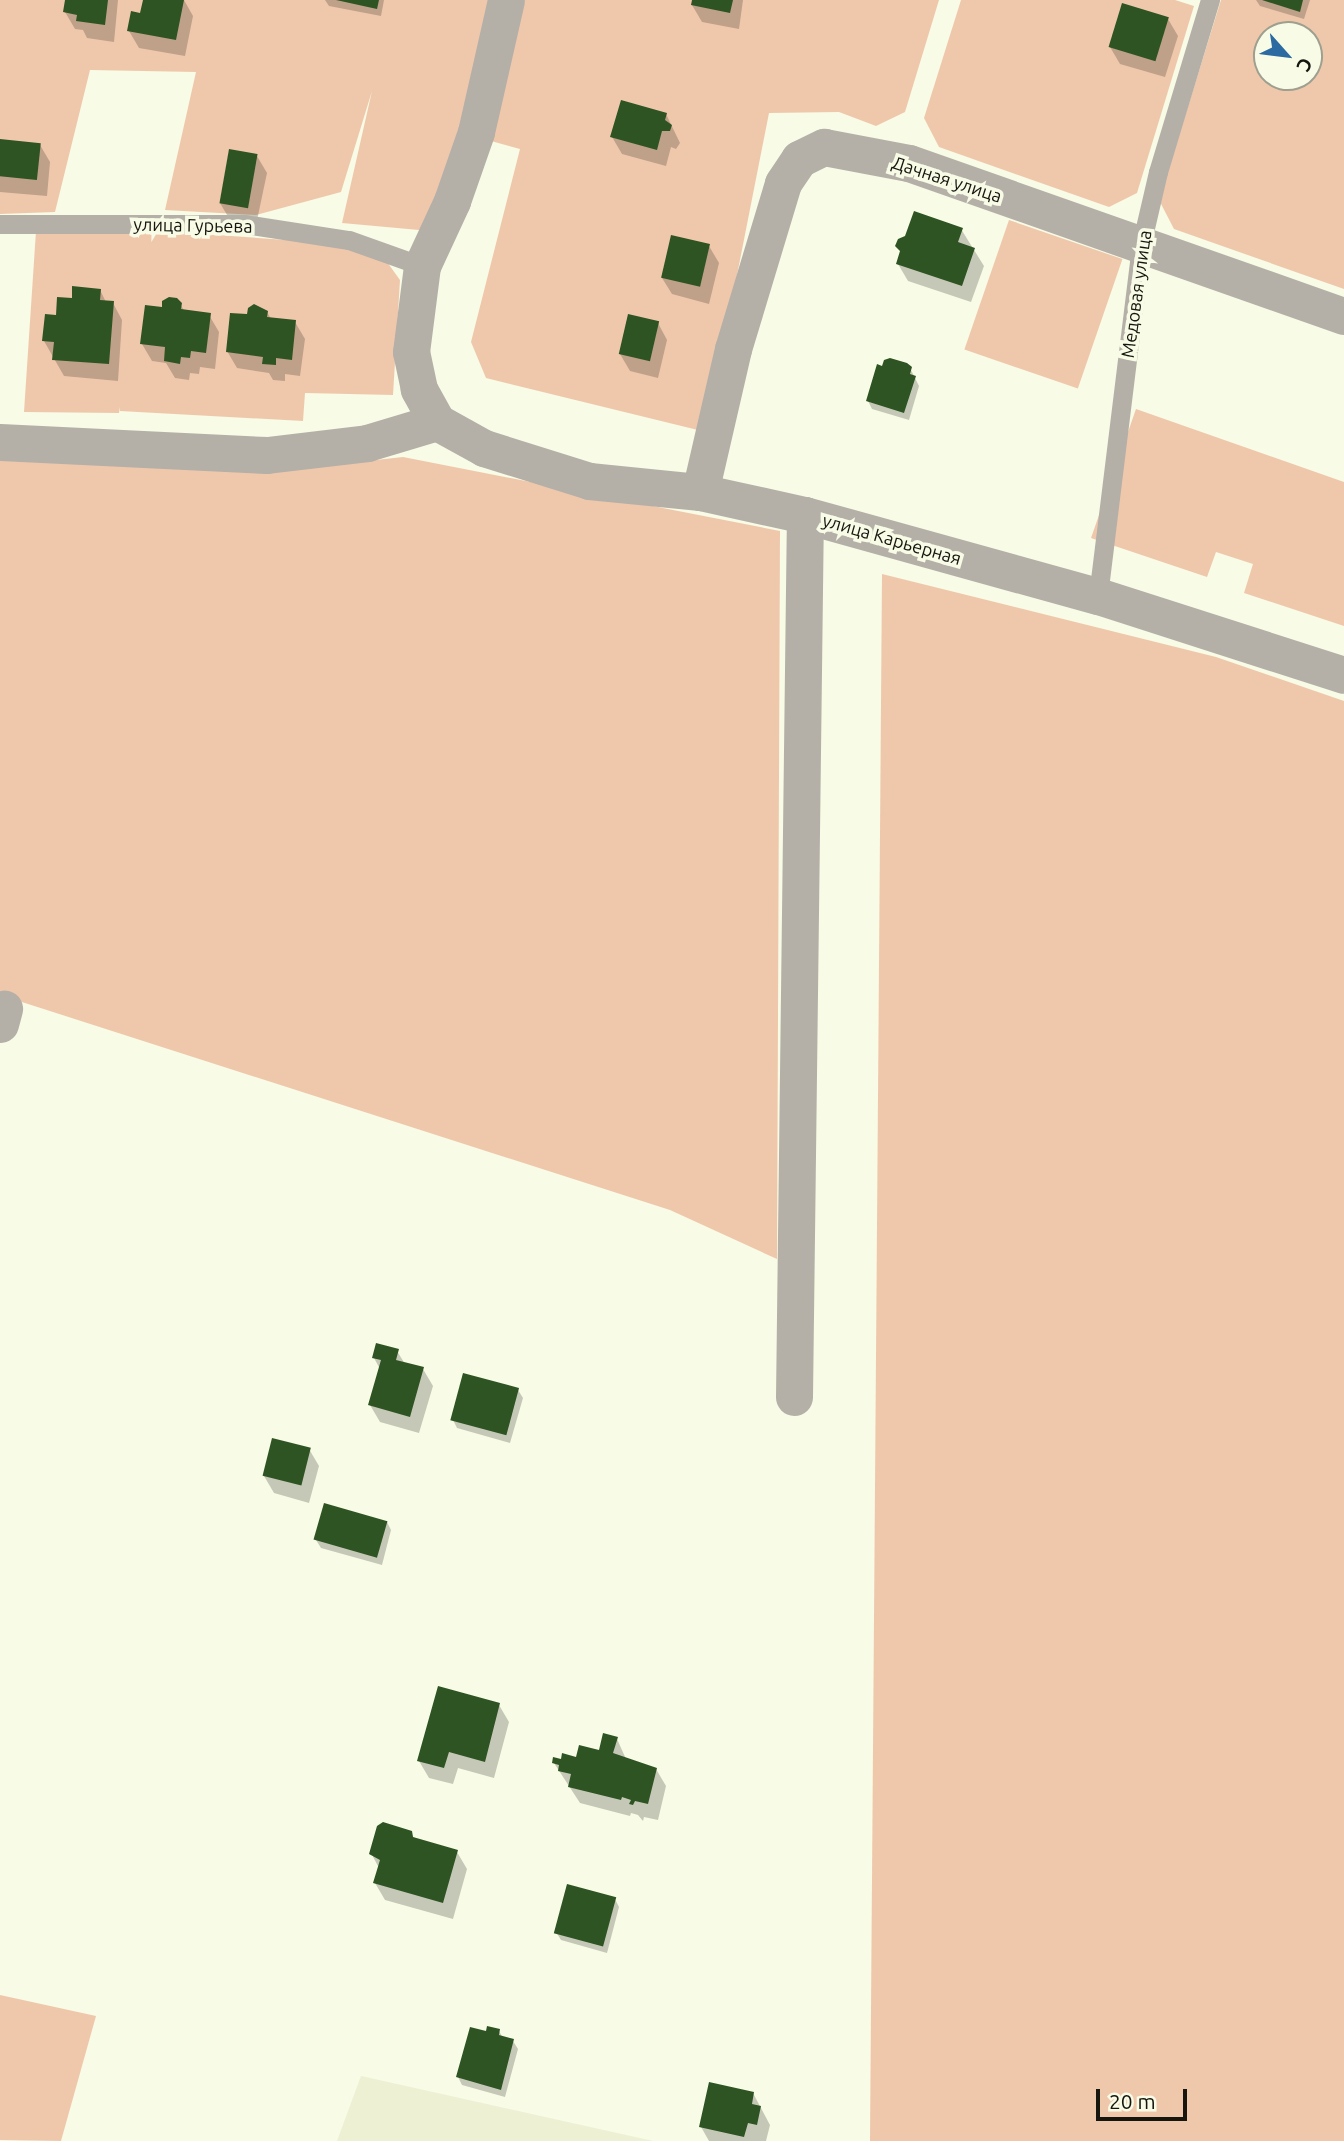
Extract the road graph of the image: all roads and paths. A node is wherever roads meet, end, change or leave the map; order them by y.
1 (506, 0) edge
2 (1210, 0) edge
3 (0, 224) edge
4 (1141, 245) junction
5 (422, 267) junction
6 (1344, 316) edge
7 (437, 422) junction
8 (0, 442) edge
9 (700, 492) junction
10 (805, 515) junction
11 (1098, 596) junction
12 (1344, 675) edge
13 (794, 1397) dead end

1 - 5 street
2 - 4 lane, Медовая улица
3 - 5 lane, улица Гурьева
4 - 6 street, Дачная улица
4 - 9 street, Дачная улица
4 - 11 lane, Медовая улица
5 - 7 street
7 - 8 street
7 - 9 street, улица Карьерная
9 - 10 street, улица Карьерная
10 - 11 street, улица Карьерная
10 - 13 street
11 - 12 street, улица Карьерная

